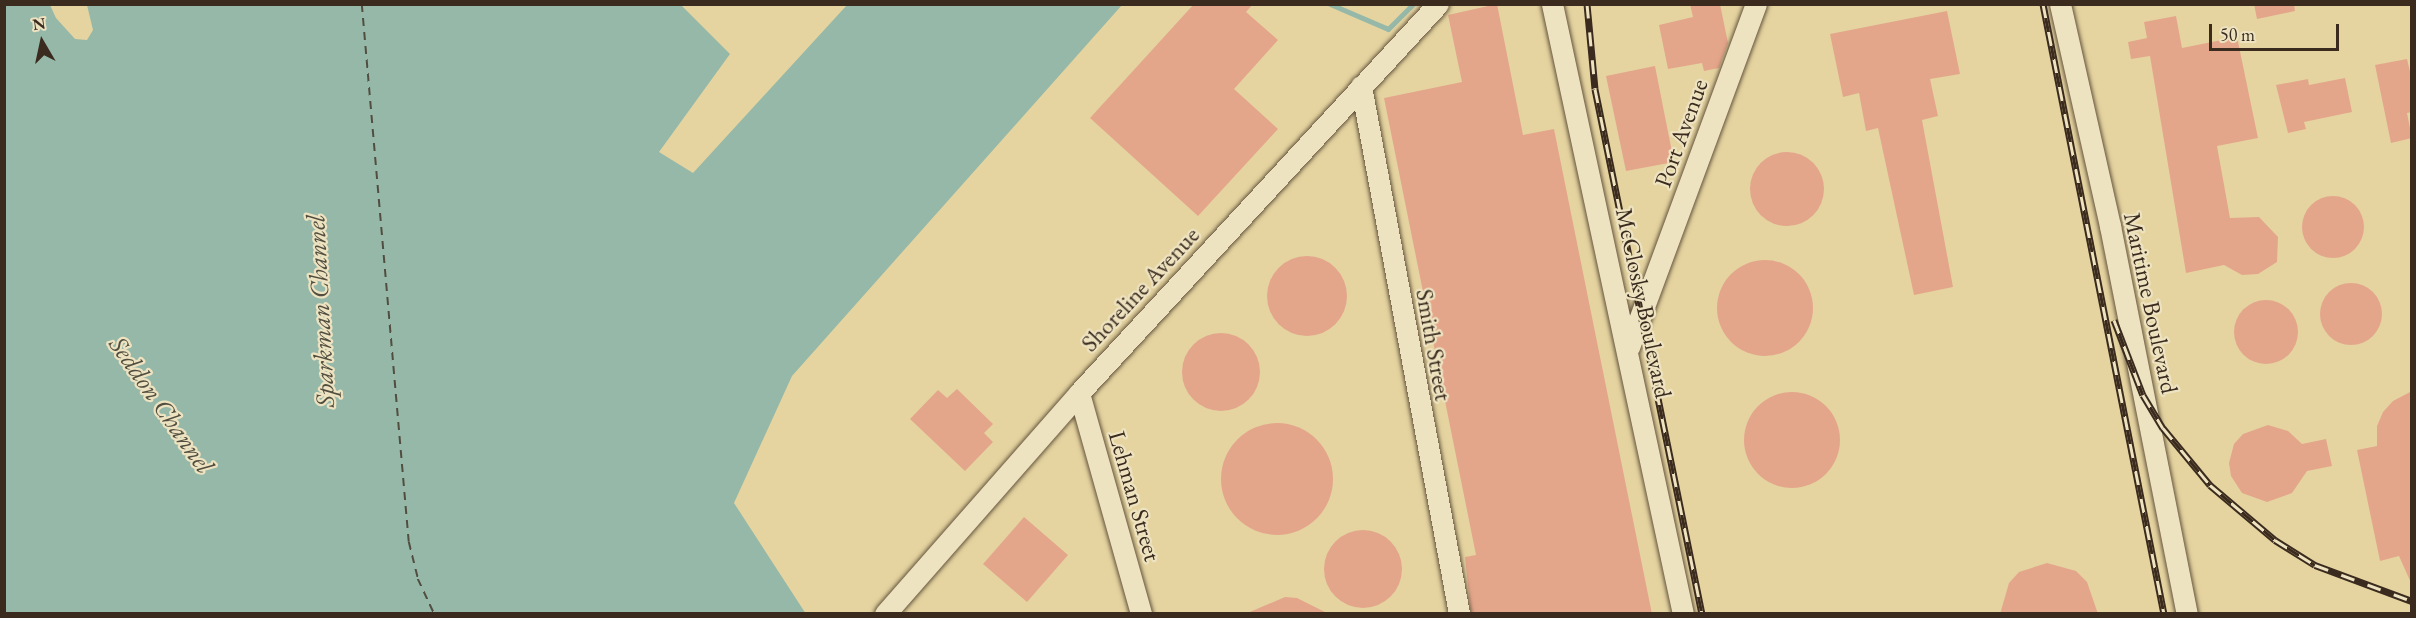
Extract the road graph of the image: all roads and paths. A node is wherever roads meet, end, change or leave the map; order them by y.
1 (1438, 4) edge
2 (1552, 4) edge
3 (1756, 4) edge
4 (2060, 4) edge
5 (1360, 86) junction
6 (1629, 347) junction
7 (1079, 393) junction
8 (1459, 613) edge
9 (885, 614) edge
10 (1141, 614) edge
11 (1683, 614) edge
12 (2187, 614) edge

1 - 5 street, Shoreline Avenue
2 - 6 street, McClosky Boulevard
3 - 6 street, Port Avenue
4 - 12 street, Maritime Boulevard
5 - 7 street, Shoreline Avenue
5 - 8 street, Smith Street
6 - 11 street, McClosky Boulevard
7 - 9 street, Shoreline Avenue
7 - 10 street, Lehman Street

